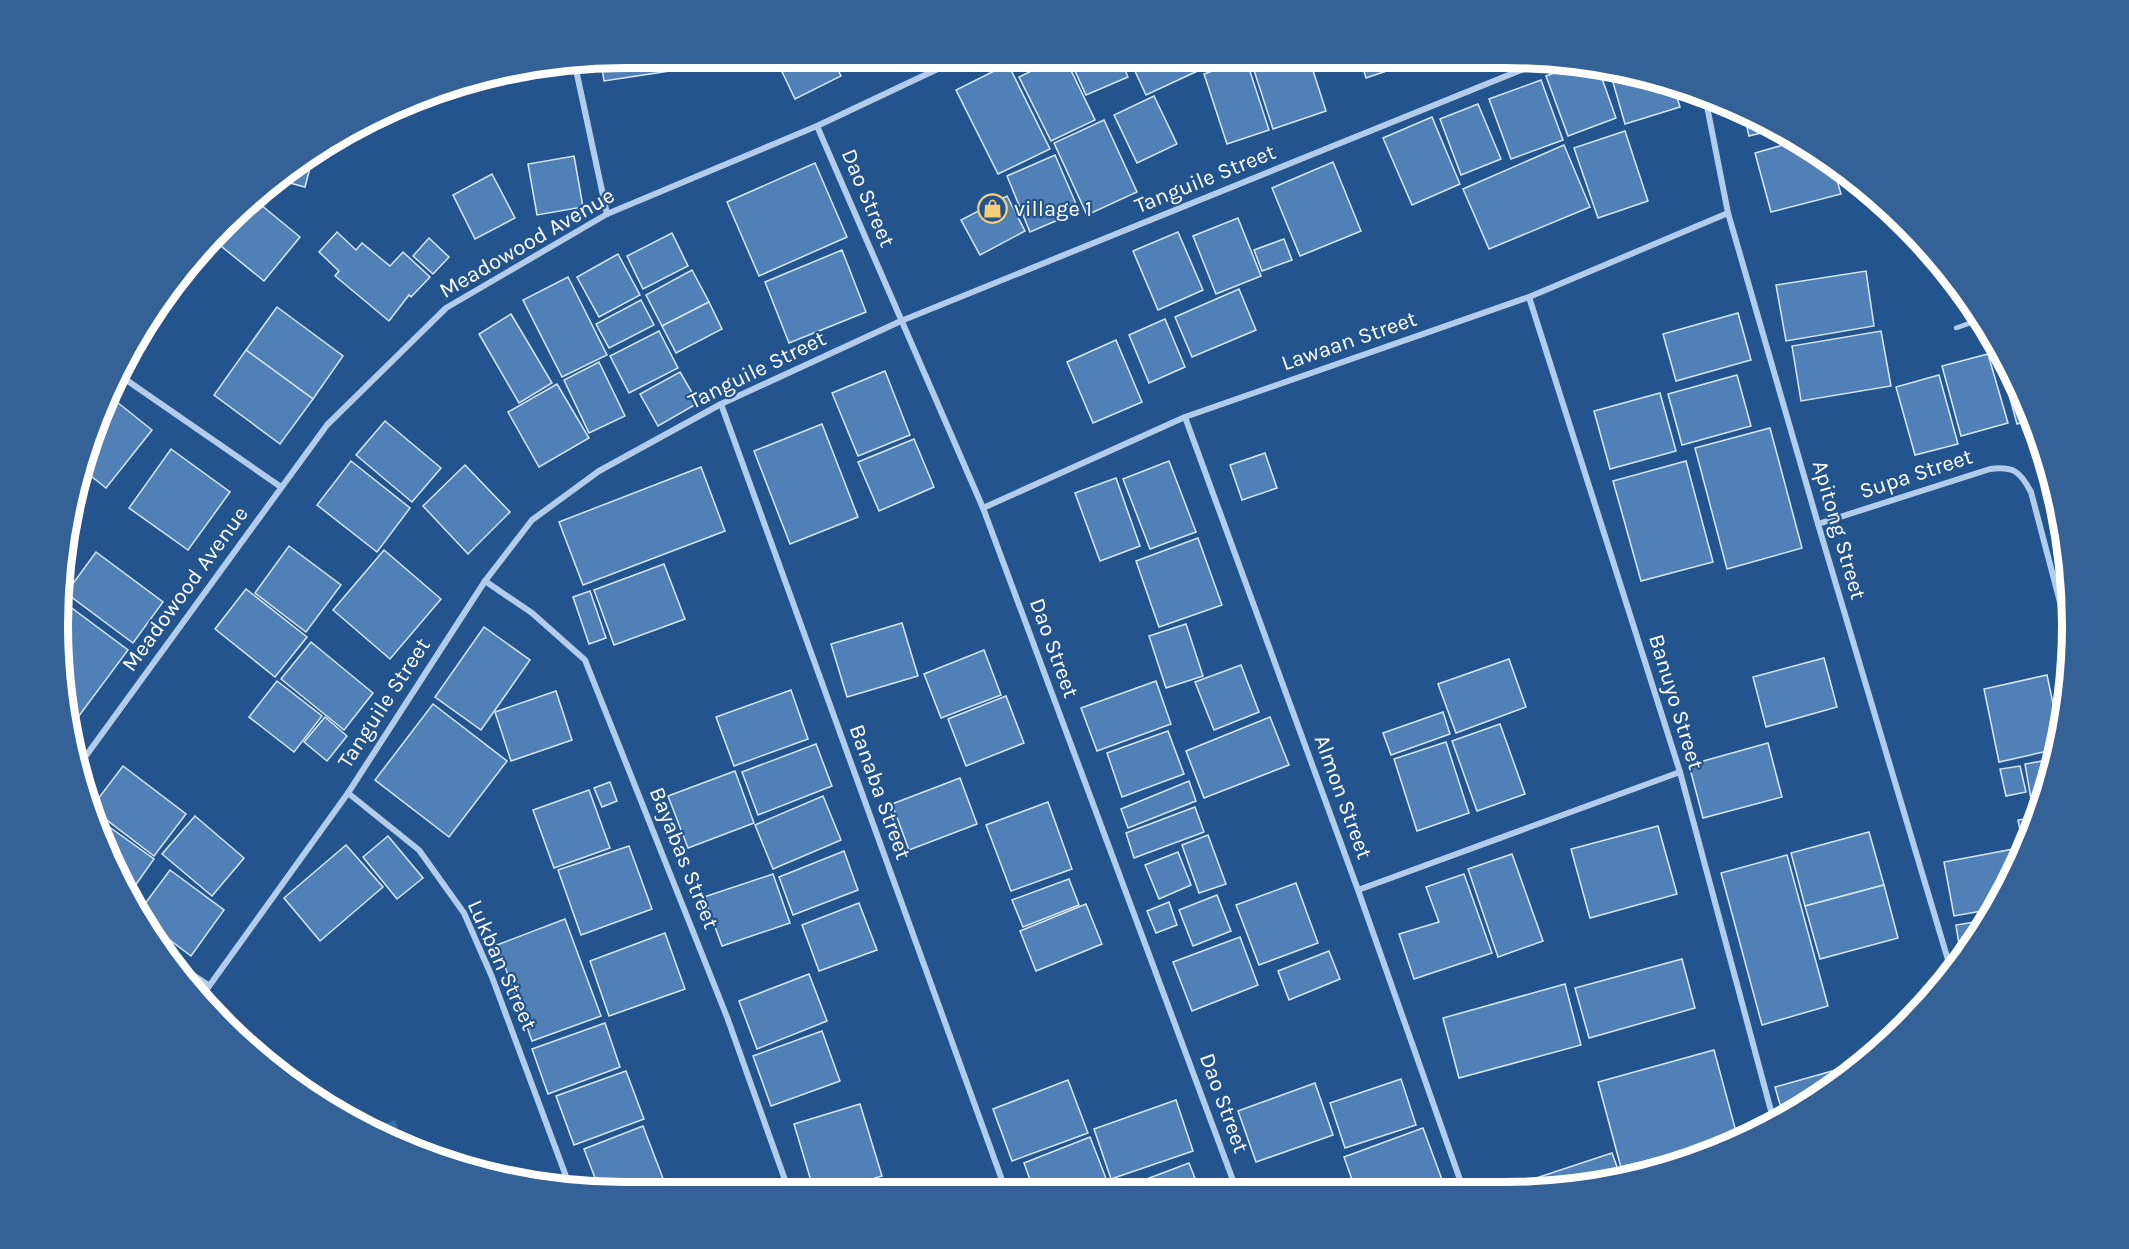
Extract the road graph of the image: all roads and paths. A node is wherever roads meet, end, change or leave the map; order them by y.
1 (940, 68) edge
2 (1527, 69) edge
3 (576, 70) edge
4 (1707, 106) edge
5 (817, 126) junction
6 (1728, 213) junction
7 (607, 214) junction
8 (1529, 297) junction
9 (901, 321) junction
10 (1972, 322) edge
11 (1956, 328) dead end
12 (125, 378) edge
13 (721, 405) junction
14 (1185, 417) junction
15 (281, 488) junction
16 (983, 508) junction
17 (1818, 524) junction
18 (485, 581) junction
19 (2061, 606) edge
20 (84, 759) edge
21 (1680, 772) junction
22 (348, 793) junction
23 (1358, 890) junction
24 (1948, 961) edge
25 (190, 972) edge
26 (208, 984) junction
27 (205, 990) edge
28 (1772, 1113) edge
29 (567, 1178) edge
30 (786, 1182) edge
31 (1003, 1182) edge
32 (1234, 1182) edge
33 (1461, 1182) edge

1 - 5 street, Meadowood Avenue
2 - 9 street, Tanguile Street
3 - 7 street
4 - 6 street, Apitong Street
5 - 7 street, Meadowood Avenue
5 - 9 street, Dao Street
6 - 8 street, Lawaan Street
6 - 17 street, Apitong Street
7 - 15 street, Meadowood Avenue
8 - 14 street, Lawaan Street
8 - 21 street, Banuyo Street
9 - 13 street, Tanguile Street
9 - 16 street, Dao Street
10 - 11 lane
12 - 15 street
13 - 18 street, Tanguile Street
13 - 31 street, Banaba Street
14 - 16 street, Lawaan Street
14 - 23 street, Almon Street
15 - 20 street, Meadowood Avenue
16 - 32 street, Dao Street
17 - 19 street, Supa Street
17 - 24 street, Apitong Street
18 - 22 street, Tanguile Street
18 - 30 street, Bayabas Street
21 - 23 street
21 - 28 street, Banuyo Street
22 - 26 street, Tanguile Street
22 - 29 street, Lukban Street
23 - 33 street, Almon Street
25 - 26 lane
26 - 27 street, Tanguile Street

